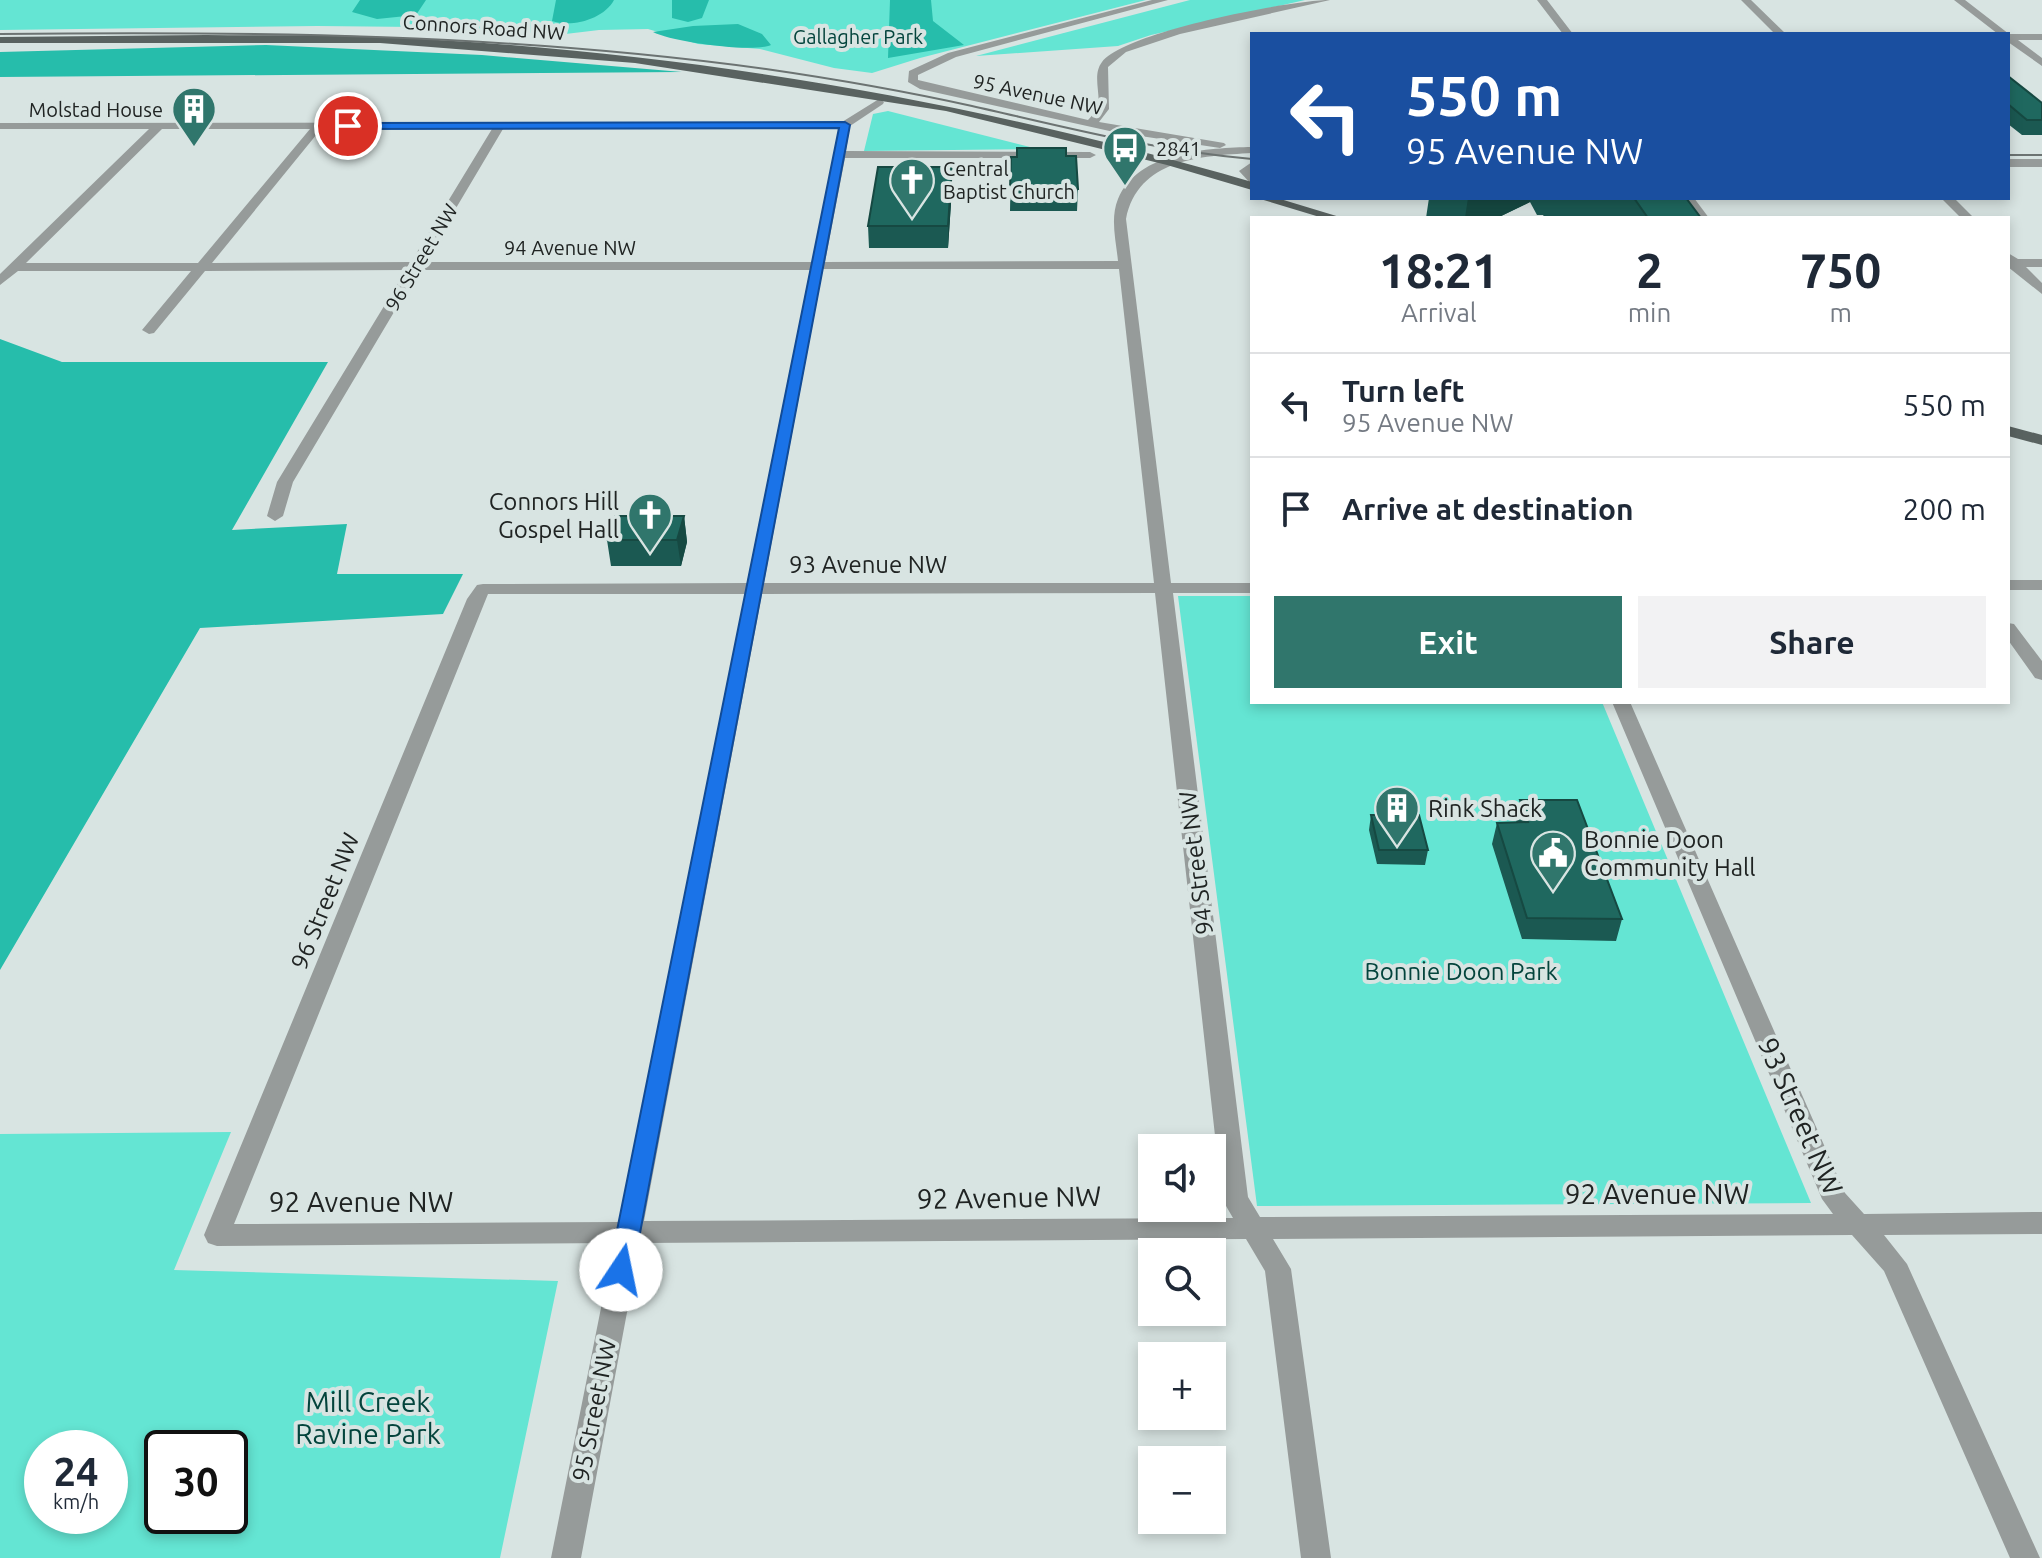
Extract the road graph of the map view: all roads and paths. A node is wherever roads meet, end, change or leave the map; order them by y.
1 (1163, 0) edge
2 (1325, 0) edge
3 (1542, 0) edge
4 (1746, 0) edge
5 (1959, 0) edge
6 (1566, 32) edge
7 (1779, 32) edge
8 (2002, 32) edge
9 (2010, 36) edge
10 (2042, 37) edge
11 (2010, 38) edge
12 (0, 43) edge
13 (2042, 63) edge
14 (856, 94) junction
15 (879, 102) junction
16 (1089, 124) junction
17 (500, 125) junction
18 (845, 125) junction
19 (0, 126) edge
20 (159, 126) junction
21 (318, 126) junction
22 (1250, 149) edge
23 (1250, 149) edge
24 (2010, 151) edge
25 (2042, 151) edge
26 (839, 154) junction
27 (1090, 155) junction
28 (1171, 162) junction
29 (2010, 163) edge
30 (2042, 163) edge
31 (1250, 165) edge
32 (1153, 170) junction
33 (1250, 183) edge
34 (1250, 195) edge
35 (1282, 200) edge
36 (1949, 200) edge
37 (1331, 216) edge
38 (1966, 216) edge
39 (2010, 261) edge
40 (2042, 263) edge
41 (1125, 265) junction
42 (818, 266) junction
43 (14, 267) junction
44 (202, 267) junction
45 (415, 267) junction
46 (0, 281) edge
47 (2042, 290) edge
48 (149, 330) dead end
49 (2010, 432) edge
50 (2042, 440) edge
51 (275, 516) dead end
52 (2010, 585) edge
53 (2042, 585) edge
54 (1164, 588) junction
55 (1250, 588) edge
56 (483, 589) joint
57 (757, 589) junction
58 (2010, 631) edge
59 (2042, 674) edge
60 (1622, 704) edge
61 (2042, 1223) edge
62 (1859, 1225) junction
63 (1253, 1227) junction
64 (629, 1231) junction
65 (217, 1235) joint
66 (566, 1558) edge
67 (1316, 1558) edge
68 (2025, 1558) edge

1 - 16 street, 95 Avenue NW
2 - 16 street
3 - 6 street
4 - 7 street
5 - 8 street
9 - 10 street
11 - 13 street
12 - 14 main road, Connors Road NW
14 - 15 main road, Connors Road NW
14 - 28 main road, Connors Road NW
15 - 18 street
15 - 27 main road, Connors Road NW
16 - 22 street, 95 Avenue NW
17 - 18 street
17 - 21 street
17 - 45 street, 96 Street NW
18 - 26 street, 95 Street NW
19 - 20 street
20 - 21 street
20 - 43 street
21 - 44 street
23 - 28 street, 95 Avenue NW
24 - 25 street
26 - 27 street
26 - 42 street, 95 Street NW
27 - 32 main road, Connors Road NW
28 - 31 street, 95 Avenue NW
28 - 32 street, 95 Avenue NW
28 - 33 main road, Connors Road NW
29 - 30 street
32 - 34 main road, Connors Road NW
32 - 41 street, 94 Street NW
35 - 37 main road
36 - 38 street
39 - 40 street
39 - 47 street
41 - 42 street, 94 Avenue NW
41 - 54 street, 94 Street NW
42 - 45 street, 94 Avenue NW
42 - 57 street, 95 Street NW
43 - 44 street, 94 Avenue NW
43 - 46 street
44 - 45 street, 94 Avenue NW
44 - 48 street
45 - 51 street, 96 Street NW
49 - 50 main road
52 - 53 street
54 - 55 street, 93 Avenue NW
54 - 57 street, 93 Avenue NW
54 - 63 street, 94 Street NW
56 - 57 street, 93 Avenue NW
56 - 65 street, 96 Street NW
57 - 64 street, 95 Street NW
58 - 59 street
60 - 62 street, 93 Street NW
61 - 62 street, 92 Avenue NW
62 - 63 street, 92 Avenue NW
62 - 68 street, 93 Street NW
63 - 64 street, 92 Avenue NW
63 - 67 street, 94 Street NW
64 - 65 street, 92 Avenue NW
64 - 66 street, 95 Street NW

